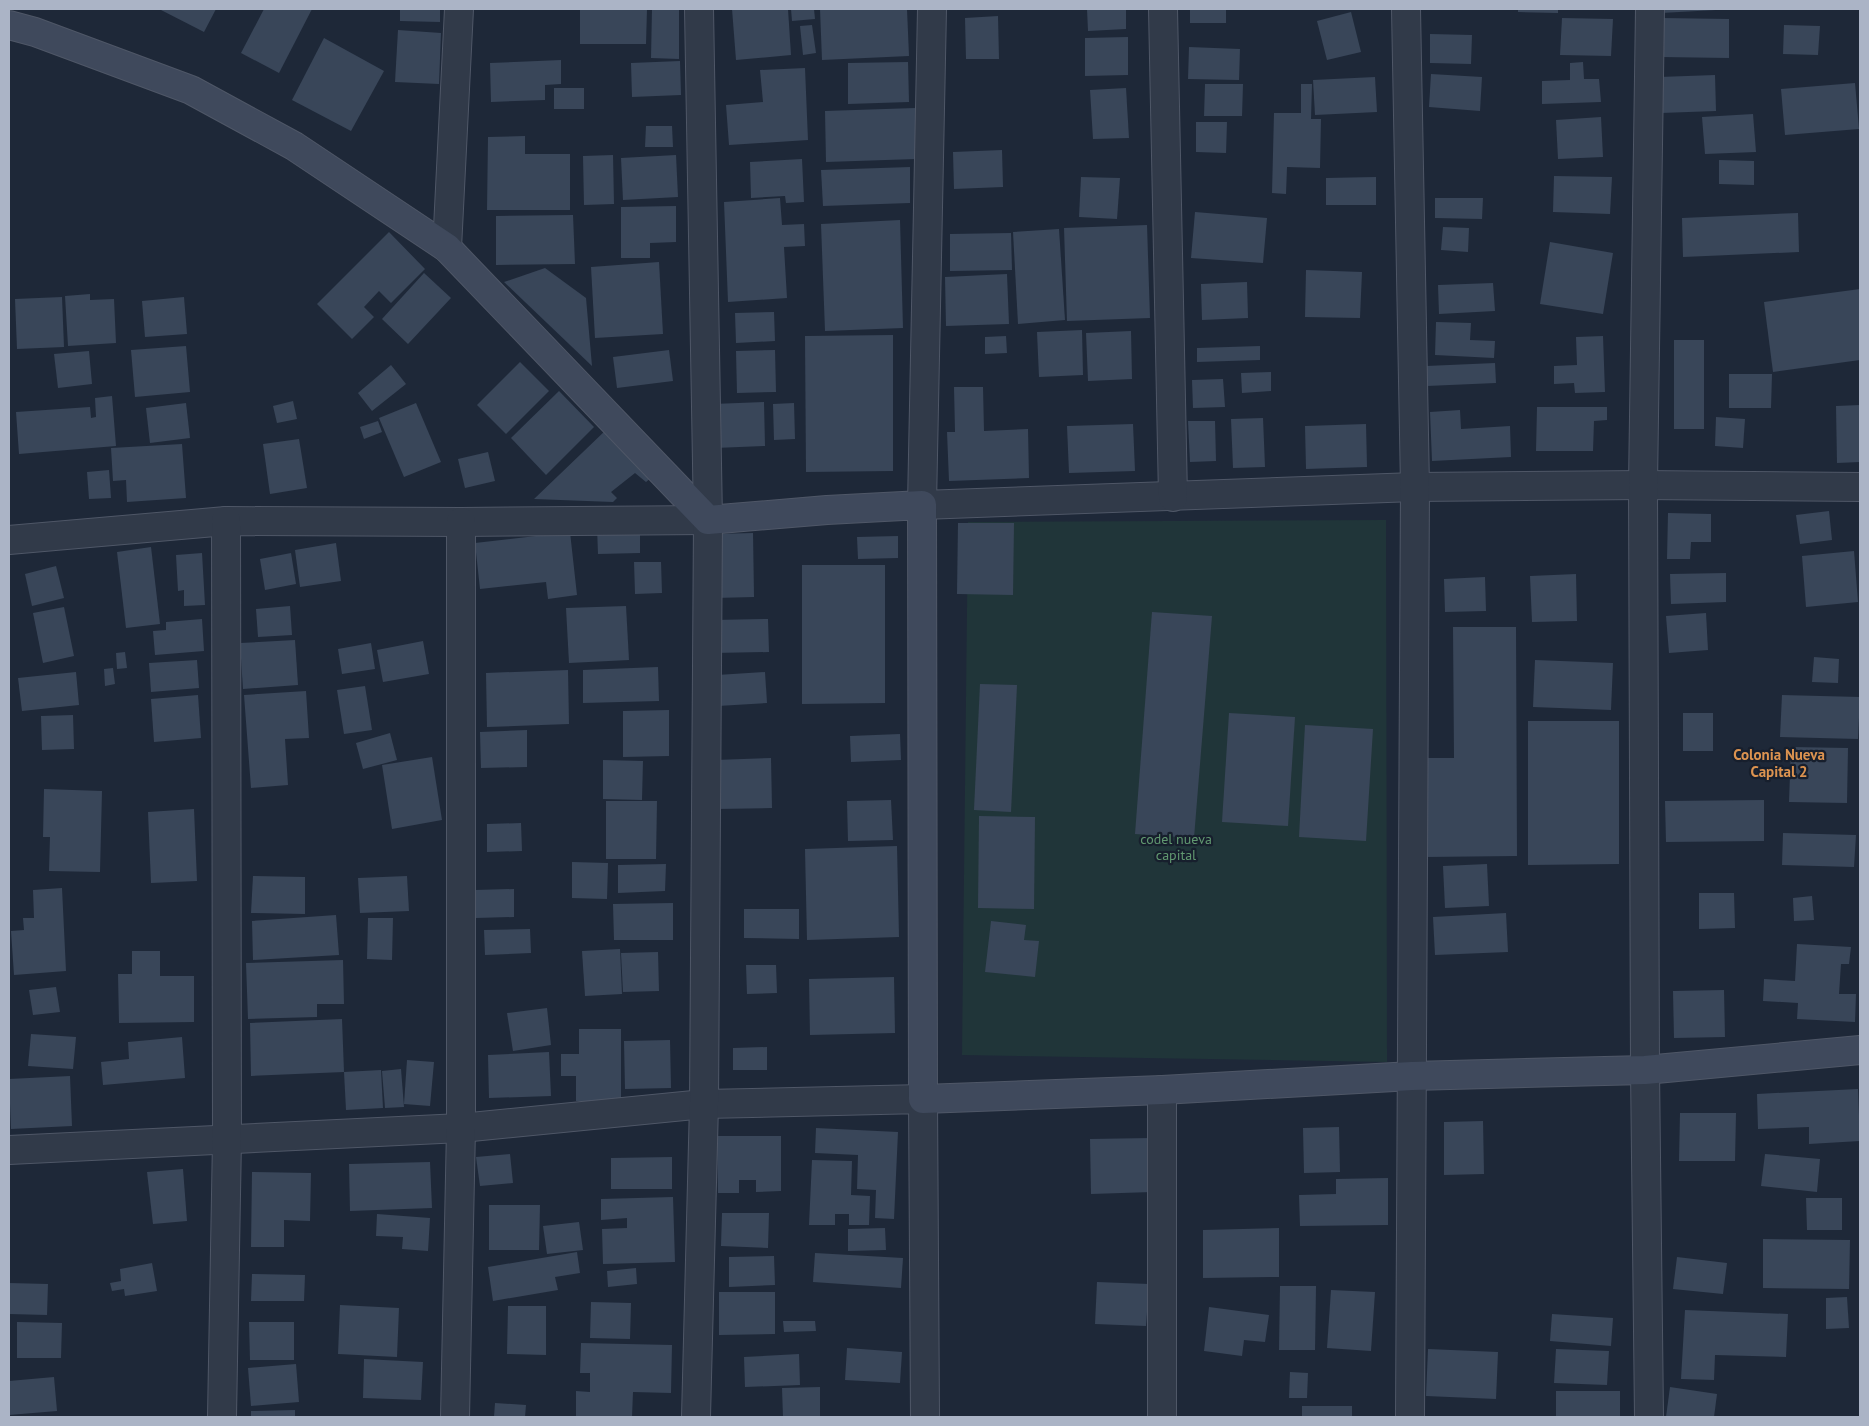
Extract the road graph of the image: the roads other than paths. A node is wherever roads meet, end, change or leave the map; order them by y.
1 (459, 9) edge
2 (699, 9) edge
3 (932, 9) edge
4 (1164, 9) edge
5 (1406, 9) edge
6 (1650, 9) edge
7 (9, 25) edge
8 (447, 248) junction
9 (1643, 485) junction
10 (1415, 487) junction
11 (1860, 487) edge
12 (1173, 497) junction
13 (922, 505) junction
14 (708, 520) junction
15 (226, 521) junction
16 (461, 522) junction
17 (9, 540) edge
18 (1860, 1050) edge
19 (1644, 1070) junction
20 (1412, 1076) junction
21 (1162, 1090) junction
22 (923, 1100) junction
23 (704, 1104) junction
24 (462, 1128) junction
25 (227, 1139) junction
26 (9, 1150) edge
27 (222, 1417) edge
28 (455, 1417) edge
29 (696, 1417) edge
30 (924, 1417) edge
31 (1162, 1417) edge
32 (1410, 1417) edge
33 (1648, 1417) edge

1 - 8 street
2 - 14 street
3 - 13 street
4 - 12 street
5 - 10 street
6 - 9 street
7 - 8 street
8 - 14 street
9 - 10 street
9 - 11 street
9 - 19 street
10 - 12 street
10 - 20 street
12 - 13 street
13 - 14 street
13 - 22 street
14 - 16 street
14 - 23 street
15 - 16 street
15 - 17 street
15 - 25 street
16 - 24 street
18 - 19 street
19 - 20 street
19 - 33 street
20 - 21 street
20 - 32 street
21 - 22 street
21 - 31 street
22 - 23 street
22 - 30 street
23 - 24 street
23 - 29 street
24 - 25 street
24 - 28 street
25 - 26 street
25 - 27 street

